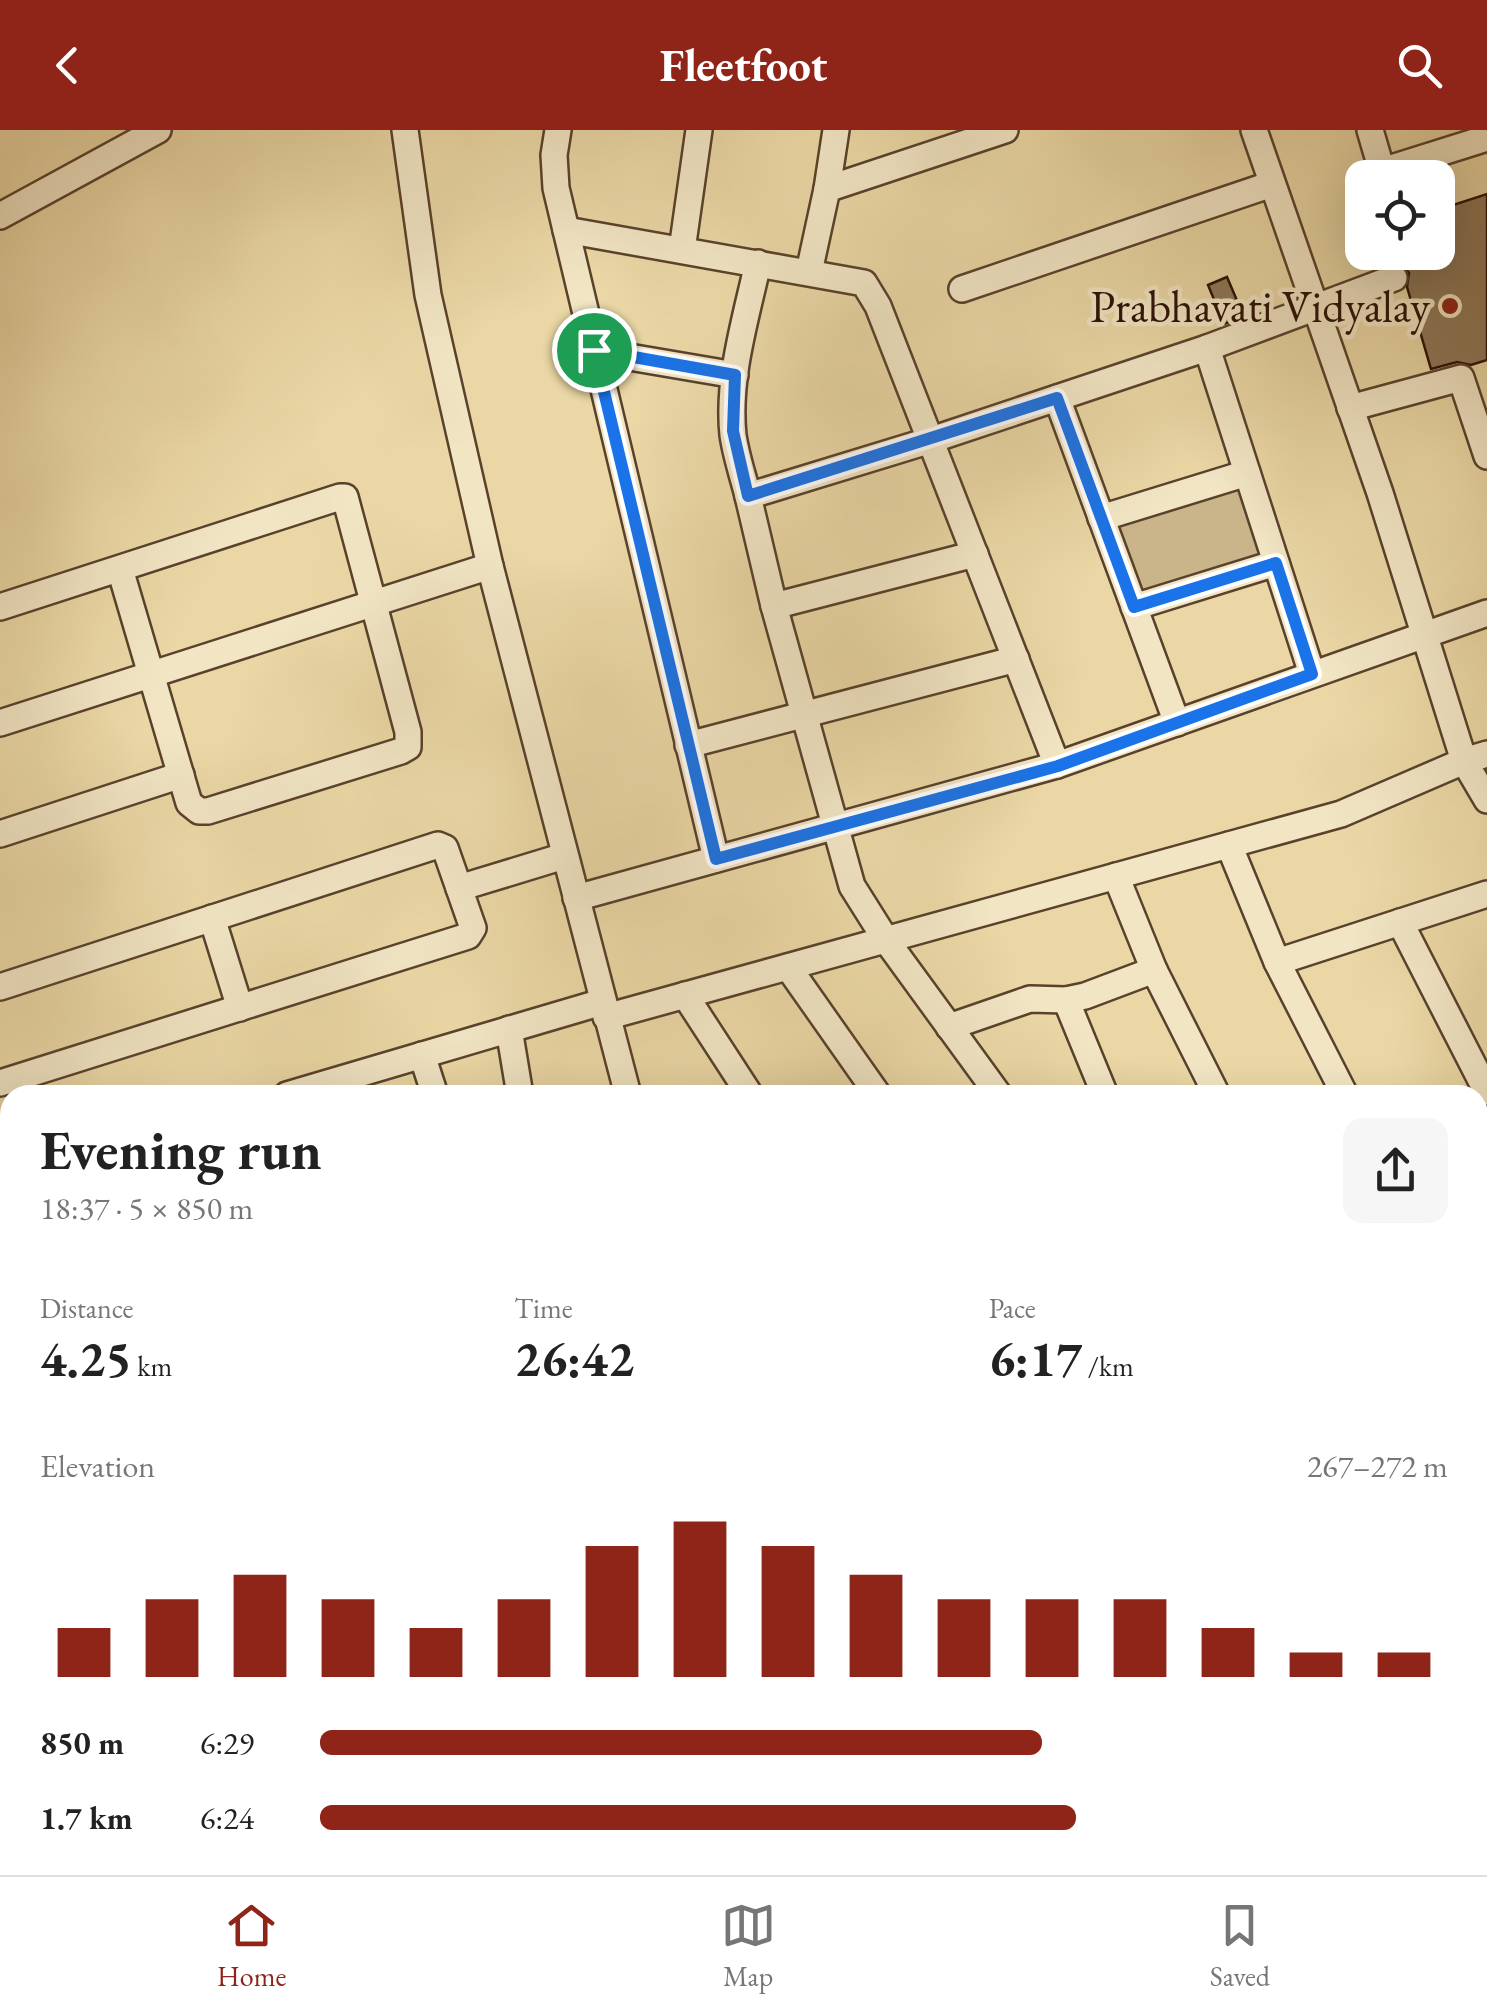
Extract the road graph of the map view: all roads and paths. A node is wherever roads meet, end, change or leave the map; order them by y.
1 (158, 130) edge
2 (405, 130) edge
3 (558, 130) edge
4 (699, 130) edge
5 (836, 130) edge
6 (1004, 130) edge
7 (1254, 130) edge
8 (1370, 130) edge
9 (1485, 135) edge
10 (1433, 142) edge
11 (1272, 184) junction
12 (827, 189) junction
13 (0, 216) edge
14 (566, 230) junction
15 (682, 250) junction
16 (758, 263) junction
17 (809, 272) junction
18 (1394, 278) dead end
19 (962, 289) dead end
20 (1316, 306) junction
21 (1207, 348) junction
22 (594, 350) junction
23 (735, 375) junction
24 (1057, 398) junction
25 (1350, 408) junction
26 (931, 440) junction
27 (1487, 456) edge
28 (1247, 473) junction
29 (748, 496) junction
30 (1101, 518) junction
31 (975, 554) junction
32 (1276, 563) junction
33 (490, 566) junction
34 (120, 569) junction
35 (376, 603) junction
36 (774, 606) junction
37 (1134, 607) junction
38 (0, 608) edge
39 (1487, 613) edge
40 (1426, 634) junction
41 (1016, 659) junction
42 (1312, 674) junction
43 (151, 675) junction
44 (804, 714) junction
45 (0, 723) edge
46 (1177, 723) junction
47 (688, 745) junction
48 (1476, 758) edge
49 (1058, 766) junction
50 (181, 776) junction
51 (1487, 800) edge
52 (835, 829) junction
53 (0, 834) edge
54 (1230, 844) junction
55 (564, 856) junction
56 (716, 859) junction
57 (1116, 876) junction
58 (459, 888) junction
59 (1487, 894) edge
60 (576, 898) junction
61 (212, 918) junction
62 (1400, 922) junction
63 (886, 940) junction
64 (1277, 962) junction
65 (788, 967) junction
66 (1154, 970) junction
67 (0, 987) edge
68 (685, 995) junction
69 (1066, 1000) junction
70 (240, 1008) junction
71 (604, 1009) junction
72 (949, 1027) junction
73 (509, 1029) junction
74 (422, 1055) junction
75 (0, 1082) edge
76 (340, 1085) edge
77 (432, 1085) edge
78 (518, 1085) edge
79 (625, 1085) edge
80 (744, 1085) edge
81 (871, 1085) edge
82 (992, 1085) edge
83 (1101, 1085) edge
84 (1212, 1085) edge
85 (1341, 1085) edge
86 (1483, 1085) edge

1 - 13 street
2 - 33 street
3 - 14 street
4 - 15 street
5 - 12 street
6 - 12 street
7 - 11 street
8 - 10 street
9 - 10 street
11 - 19 street
11 - 20 street
12 - 17 street
14 - 15 street
14 - 22 street
15 - 16 street
16 - 17 street
16 - 23 street
17 - 26 street
18 - 20 street
20 - 21 street
20 - 25 street
21 - 24 street
21 - 28 street
22 - 23 street
22 - 47 street
23 - 29 street
24 - 26 street
24 - 30 street
25 - 27 street
25 - 40 street
26 - 29 street
26 - 31 street
28 - 30 street
28 - 32 street
29 - 36 street
30 - 37 street
31 - 36 street
31 - 41 street
32 - 37 street
32 - 42 street
33 - 35 street
33 - 55 street
34 - 35 street
34 - 38 street
34 - 43 street
35 - 43 street
35 - 50 street
36 - 44 street
37 - 46 street
39 - 40 street
40 - 42 street
40 - 48 street
41 - 44 street
41 - 49 street
42 - 46 street
43 - 45 street
43 - 50 street
44 - 47 street
44 - 52 street
46 - 49 street
47 - 56 street
48 - 51 street
48 - 54 street
49 - 52 street
50 - 53 street
52 - 56 street
52 - 63 street
54 - 57 street
54 - 64 street
55 - 58 street
55 - 60 street
56 - 60 street
57 - 63 street
57 - 66 street
58 - 61 street
58 - 70 street
59 - 62 street
60 - 71 street
61 - 67 street
61 - 70 street
62 - 64 street
62 - 86 street
63 - 65 street
63 - 72 street
64 - 85 street
65 - 68 street
65 - 81 street
66 - 69 street
66 - 84 street
68 - 71 street
68 - 80 street
69 - 72 street
69 - 83 street
70 - 75 street
71 - 73 street
71 - 79 street
72 - 82 street
73 - 74 street
73 - 78 street
74 - 76 street
74 - 77 street

